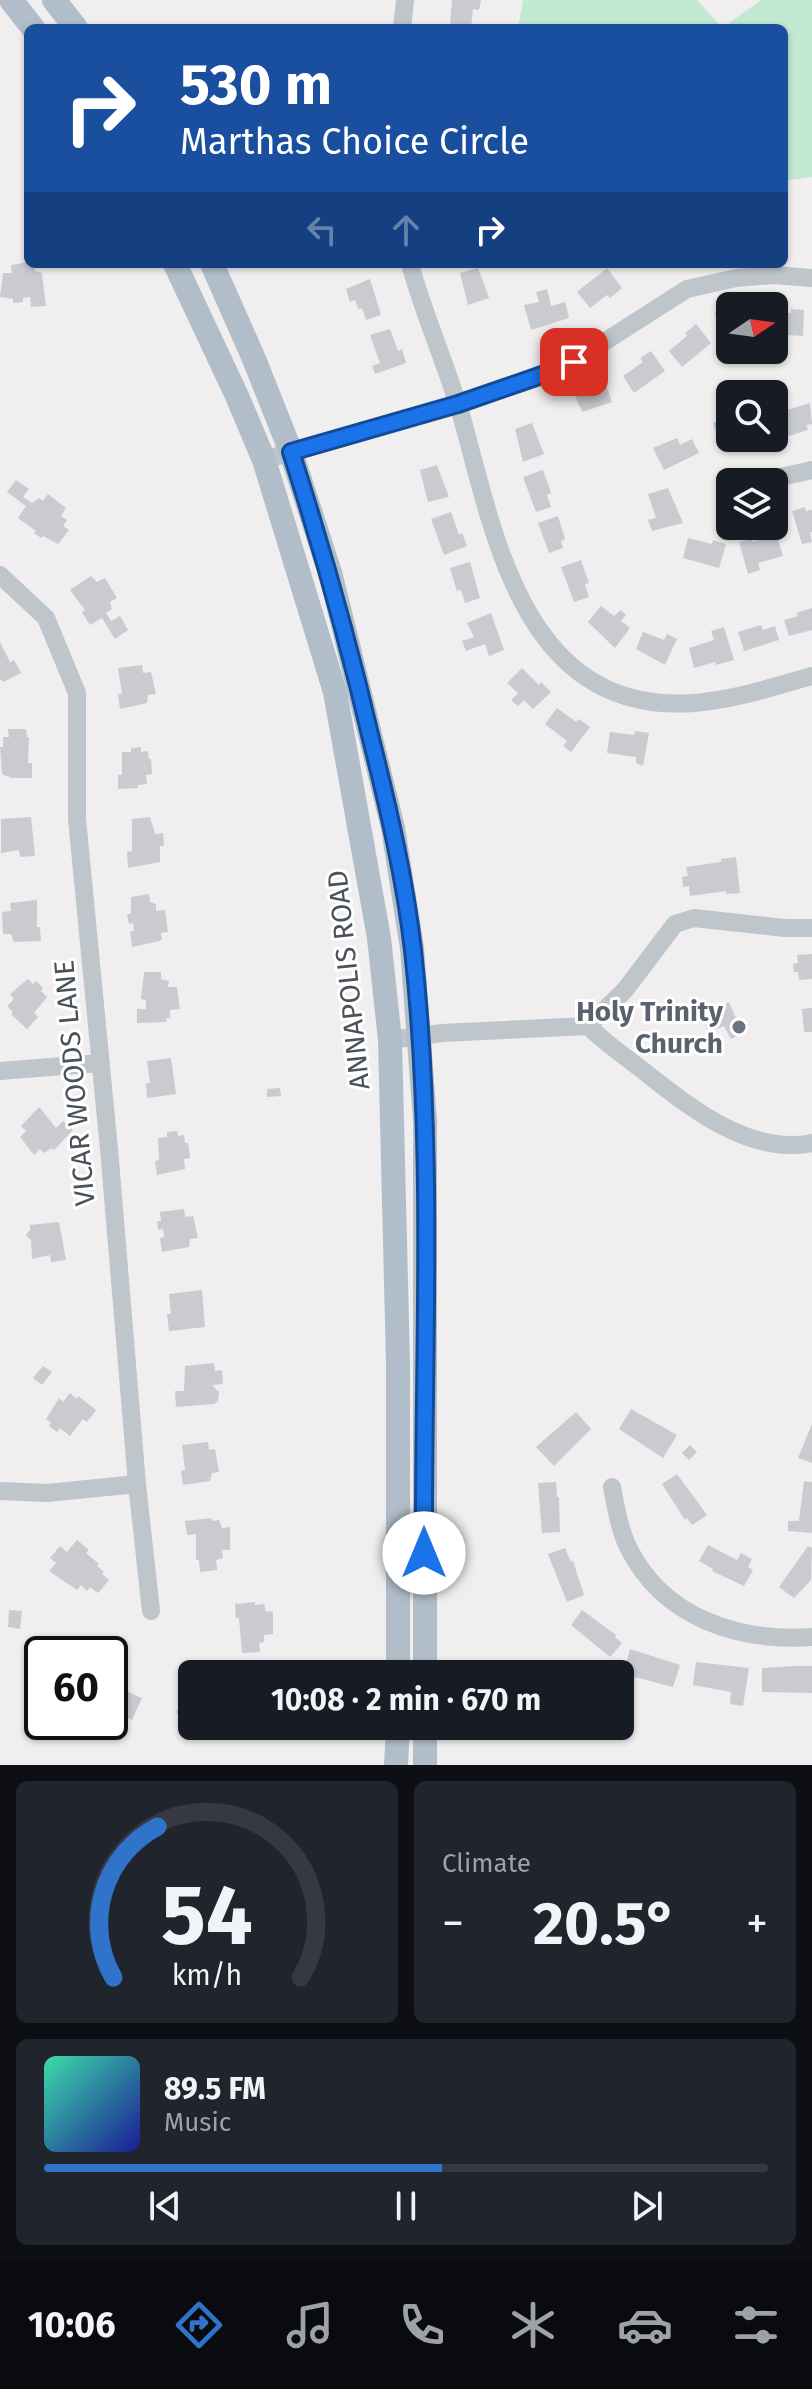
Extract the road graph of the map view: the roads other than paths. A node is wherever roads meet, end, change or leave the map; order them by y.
1 (11, 0) edge
2 (54, 0) edge
3 (405, 0) edge
4 (30, 24) edge
5 (73, 24) edge
6 (402, 24) edge
7 (177, 268) edge
8 (214, 268) edge
9 (411, 268) edge
10 (812, 278) edge
11 (458, 404) junction
12 (291, 452) junction
13 (264, 460) junction
14 (812, 470) edge
15 (788, 475) edge
16 (0, 575) edge
17 (812, 676) edge
18 (812, 928) edge
19 (588, 1026) junction
20 (420, 1036) junction
21 (390, 1040) junction
22 (100, 1063) junction
23 (0, 1071) edge
24 (812, 1143) edge
25 (137, 1484) junction
26 (612, 1487) dead end
27 (0, 1491) edge
28 (151, 1611) dead end
29 (812, 1637) edge
30 (398, 1660) edge
31 (425, 1660) edge
32 (397, 1740) edge
33 (425, 1740) edge
34 (396, 1765) edge
35 (425, 1765) edge

1 - 4 main road
2 - 5 main road
3 - 6 street
7 - 13 main road, ANNAPOLIS ROAD
8 - 12 main road
9 - 11 street
10 - 11 street
11 - 12 street
11 - 17 street
12 - 13 street
12 - 20 main road
13 - 21 main road, ANNAPOLIS ROAD
14 - 15 street
16 - 22 street, VICAR WOODS LANE
18 - 19 street
19 - 20 street
19 - 24 street
20 - 21 street
20 - 31 main road
21 - 30 main road, ANNAPOLIS ROAD
22 - 23 street
22 - 25 street, VICAR WOODS LANE
25 - 27 street
25 - 28 street, VICAR WOODS LANE
26 - 29 street
32 - 34 main road
33 - 35 main road

